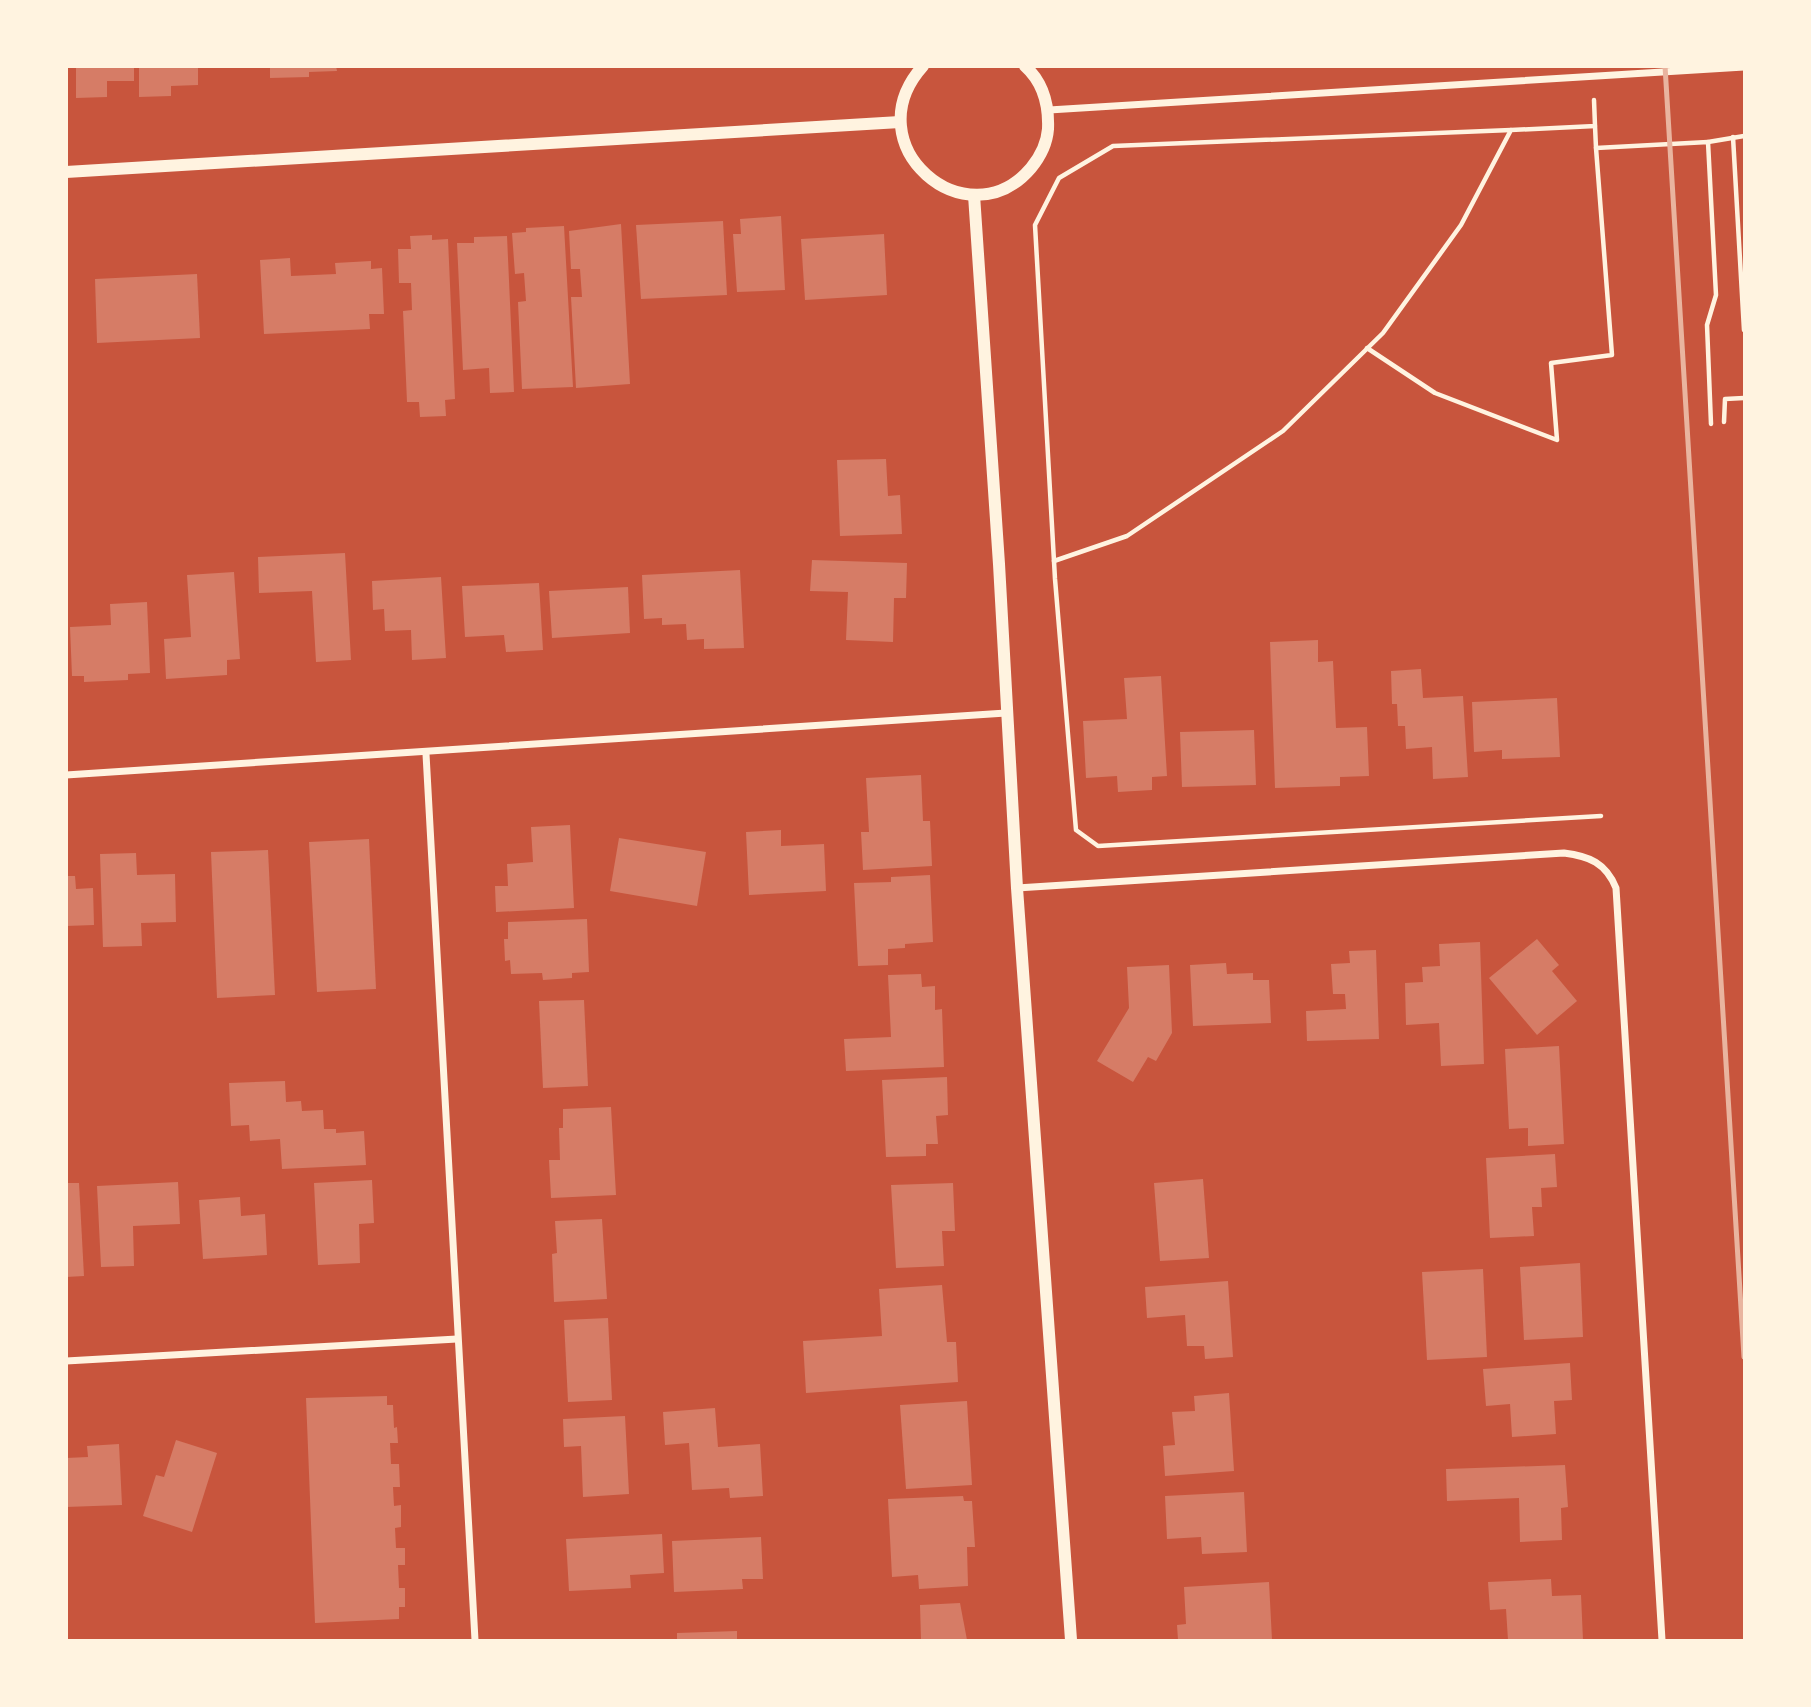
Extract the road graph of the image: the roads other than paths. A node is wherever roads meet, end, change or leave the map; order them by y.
1 (923, 66) edge
2 (1025, 66) edge
3 (1745, 67) edge
4 (1049, 110) junction
5 (900, 122) junction
6 (66, 172) edge
7 (974, 195) junction
8 (1006, 713) junction
9 (426, 754) junction
10 (66, 775) edge
11 (1017, 888) junction
12 (457, 1339) junction
13 (66, 1361) edge
14 (475, 1640) edge
15 (1071, 1640) edge
16 (1662, 1640) edge

1 - 5 street
2 - 4 street
3 - 4 street
4 - 7 street
5 - 6 street
5 - 7 street
7 - 8 street
8 - 9 street
8 - 11 street
9 - 10 street
9 - 12 street
11 - 15 street
11 - 16 street
12 - 13 street
12 - 14 street

